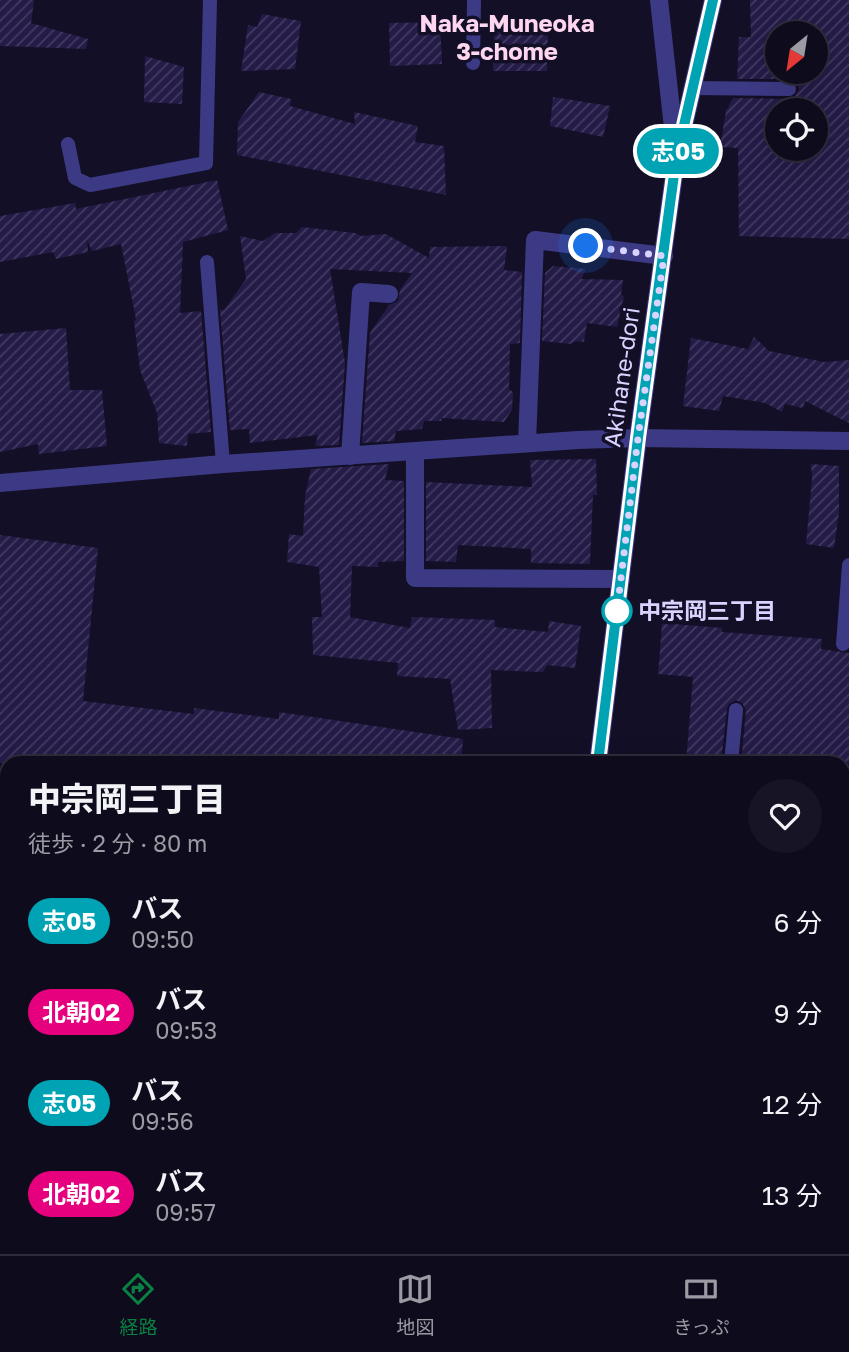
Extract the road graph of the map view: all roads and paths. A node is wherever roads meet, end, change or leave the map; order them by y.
1 (210, 0) edge
2 (474, 0) edge
3 (659, 0) edge
4 (713, 0) edge
5 (473, 63) dead end
6 (692, 88) junction
7 (789, 89) dead end
8 (68, 144) dead end
9 (676, 160) junction
10 (664, 256) junction
11 (206, 262) dead end
12 (389, 294) dead end
13 (638, 438) junction
14 (849, 441) edge
15 (527, 443) junction
16 (415, 451) junction
17 (349, 456) junction
18 (223, 464) junction
19 (0, 483) edge
20 (849, 565) edge
21 (621, 579) junction
22 (844, 644) dead end
23 (736, 710) dead end
24 (599, 756) edge
25 (732, 756) edge

1 - 8 lane
2 - 5 lane
3 - 9 street
4 - 6 street, Akihane-dori
6 - 7 lane
6 - 9 street, Akihane-dori
9 - 10 street, Akihane-dori
10 - 13 street, Akihane-dori
10 - 15 street
11 - 18 lane
12 - 17 street
13 - 14 street
13 - 15 street
13 - 21 street, Akihane-dori
15 - 16 street
16 - 17 street
16 - 21 street
17 - 18 street
18 - 19 street
20 - 22 lane
21 - 24 street, Akihane-dori
23 - 25 lane

